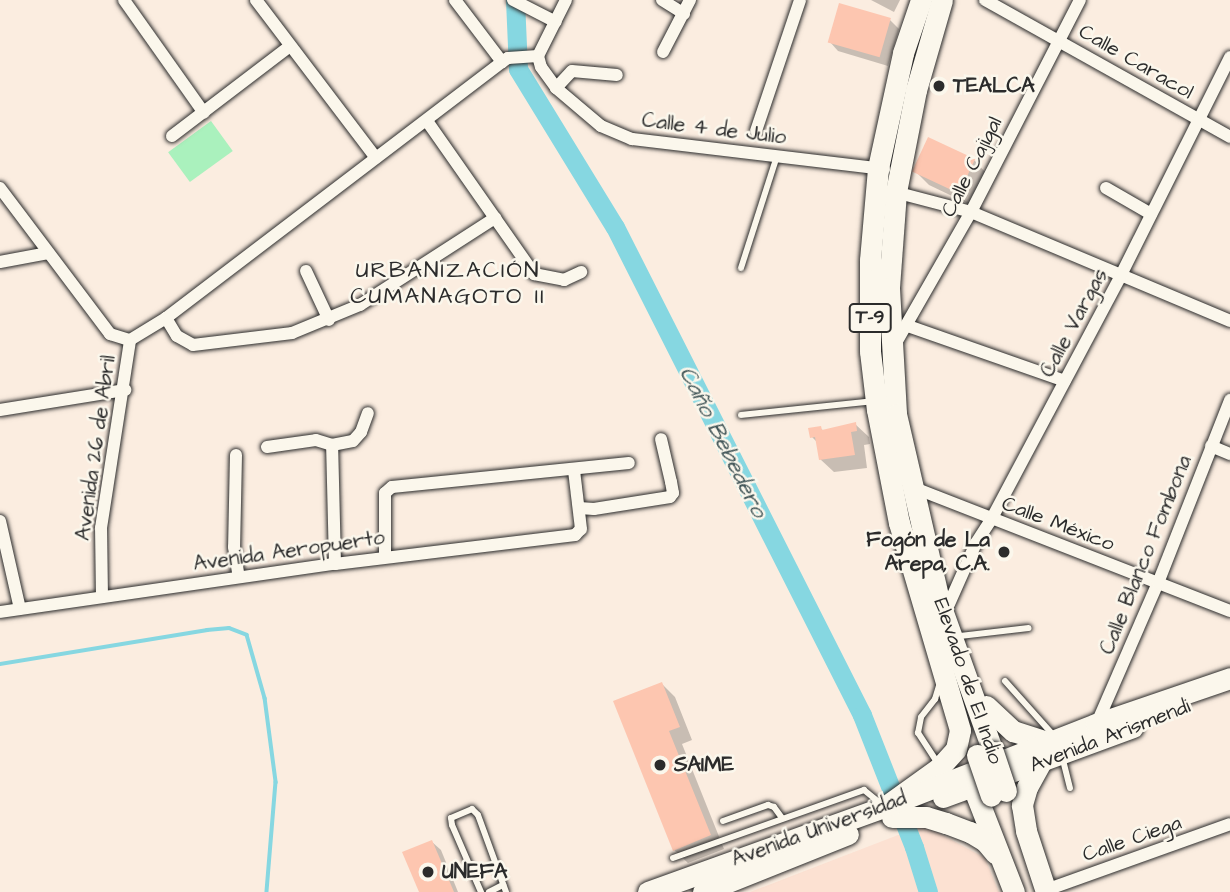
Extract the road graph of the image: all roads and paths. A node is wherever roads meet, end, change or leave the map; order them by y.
1 (124, 0) edge
2 (256, 0) edge
3 (456, 0) edge
4 (566, 0) edge
5 (662, 0) edge
6 (690, 0) edge
7 (800, 0) edge
8 (921, 0) edge
9 (942, 0) edge
10 (985, 0) edge
11 (1080, 0) edge
12 (518, 2) edge
13 (684, 14) junction
14 (556, 22) junction
15 (1059, 40) junction
16 (290, 46) junction
17 (663, 52) dead end
18 (538, 56) junction
19 (1230, 57) edge
20 (505, 60) junction
21 (617, 75) dead end
22 (556, 88) junction
23 (204, 113) junction
24 (1198, 120) junction
25 (427, 121) junction
26 (756, 131) dead end
27 (172, 136) dead end
28 (1230, 137) edge
29 (777, 156) junction
30 (376, 158) junction
31 (887, 180) junction
32 (0, 188) edge
33 (1106, 188) dead end
34 (971, 212) junction
35 (1151, 214) junction
36 (495, 218) junction
37 (48, 253) junction
38 (0, 262) edge
39 (741, 268) dead end
40 (306, 271) dead end
41 (581, 272) dead end
42 (1120, 277) junction
43 (166, 318) junction
44 (329, 320) junction
45 (1230, 321) edge
46 (908, 326) junction
47 (130, 340) junction
48 (892, 348) junction
49 (1066, 382) junction
50 (125, 390) junction
51 (1230, 400) edge
52 (876, 401) junction
53 (0, 410) edge
54 (368, 413) dead end
55 (741, 415) dead end
56 (661, 439) dead end
57 (332, 445) junction
58 (1211, 446) junction
59 (267, 447) dead end
60 (1230, 454) edge
61 (236, 455) dead end
62 (629, 463) dead end
63 (574, 470) junction
64 (912, 487) junction
65 (579, 508) junction
66 (991, 520) junction
67 (0, 521) edge
68 (923, 538) junction
69 (385, 557) junction
70 (335, 564) junction
71 (239, 577) junction
72 (1158, 583) junction
73 (103, 597) junction
74 (949, 604) junction
75 (20, 609) junction
76 (1230, 611) edge
77 (0, 612) edge
78 (1030, 628) dead end
79 (933, 634) junction
80 (960, 636) junction
81 (944, 668) junction
82 (1230, 678) edge
83 (1006, 681) dead end
84 (1230, 691) edge
85 (986, 706) junction
86 (1096, 724) junction
87 (1053, 750) junction
88 (939, 768) junction
89 (991, 773) junction
90 (1070, 788) dead end
91 (918, 801) junction
92 (888, 810) junction
93 (782, 818) junction
94 (723, 821) dead end
95 (1230, 824) edge
96 (673, 858) dead end
97 (999, 859) junction
98 (505, 888) edge
99 (1039, 891) edge
100 (481, 892) edge
101 (489, 892) edge
102 (648, 892) edge
103 (703, 892) edge
104 (1014, 892) edge

1 - 23 street
2 - 16 street
3 - 20 street
4 - 14 street
5 - 13 street
6 - 13 street
7 - 26 street
8 - 31 main road, T-9
9 - 31 main road, T-9
10 - 15 street, Calle Caracol
11 - 15 street, Calle Cajigal
12 - 14 street
13 - 17 street
14 - 18 street
15 - 24 street, Calle Caracol
15 - 34 street, Calle Cajigal
16 - 23 street
16 - 30 street
18 - 20 street
18 - 22 street, Calle 4 de Julio
19 - 24 street, Calle Vargas
20 - 25 street
21 - 22 street
22 - 29 street, Calle 4 de Julio
23 - 27 street
24 - 28 street, Calle Caracol
24 - 35 street, Calle Vargas
25 - 30 street
25 - 36 street
29 - 31 street, Calle 4 de Julio
29 - 39 lane
30 - 43 street
31 - 34 street, Calle 4 de Julio
31 - 48 main road, T-9
31 - 52 main road, T-9
32 - 37 street, Avenida 26 de Abril
33 - 35 street
34 - 42 street, Calle 4 de Julio
34 - 46 street, Calle Cajigal
35 - 42 street, Calle Vargas
36 - 41 street
36 - 44 street
37 - 38 street
37 - 47 street, Avenida 26 de Abril
40 - 44 street
42 - 45 street, Calle 4 de Julio
42 - 49 street, Calle Vargas
43 - 44 street
43 - 47 street
46 - 48 street, Calle Cajigal
46 - 49 street
47 - 50 street, Avenida 26 de Abril
48 - 64 main road, T-9
49 - 66 street, Calle Vargas
50 - 53 street
50 - 73 street, Avenida 26 de Abril
51 - 58 street, Calle Blanco Fombona
52 - 55 lane
52 - 79 main road, T-9
54 - 57 street
56 - 65 street
57 - 59 street
57 - 70 street
58 - 60 street
58 - 72 street, Calle Blanco Fombona
61 - 71 street
62 - 63 street
63 - 65 street
63 - 69 street
64 - 66 street, Calle México
64 - 68 main road, T-9
65 - 69 street, Avenida Aeropuerto
66 - 72 street, Calle México
66 - 74 street, Calle Vargas
67 - 75 street
68 - 74 main road, Elevado de El Indio / T-9
68 - 89 main road, Elevado de El Indio / T-9
69 - 70 street, Avenida Aeropuerto
70 - 71 street, Avenida Aeropuerto
71 - 73 street, Avenida Aeropuerto
72 - 76 street, Calle México
72 - 86 street, Calle Blanco Fombona
73 - 75 street, Avenida Aeropuerto
74 - 80 main road, T-9
75 - 77 street, Avenida Aeropuerto
78 - 80 lane
79 - 81 main road, T-9
79 - 89 main road, Elevado de El Indio
80 - 85 main road, T-9
81 - 88 main road, T-9
81 - 88 lane
82 - 86 main road, Avenida Arismendi
83 - 87 lane
84 - 87 main road, Avenida Arismendi
85 - 87 main road, T-9
85 - 89 main road, T-9
86 - 87 main road, Avenida Arismendi
87 - 89 main road, Avenida Arismendi
87 - 89 main road, Avenida Arismendi
87 - 90 lane
87 - 99 main road
88 - 91 main road, T-9
89 - 91 main road, Avenida Universidad / T-9
89 - 97 main road
89 - 99 main road, Elevado de El Indio
91 - 92 main road, Avenida Universidad / T-9
91 - 97 main road
92 - 93 lane
92 - 102 main road, Avenida Universidad / T-9
92 - 103 main road, Avenida Universidad / T-9
93 - 94 lane
93 - 96 lane
95 - 99 street, Calle Ciega
97 - 104 main road
98 - 100 lane
98 - 101 lane

